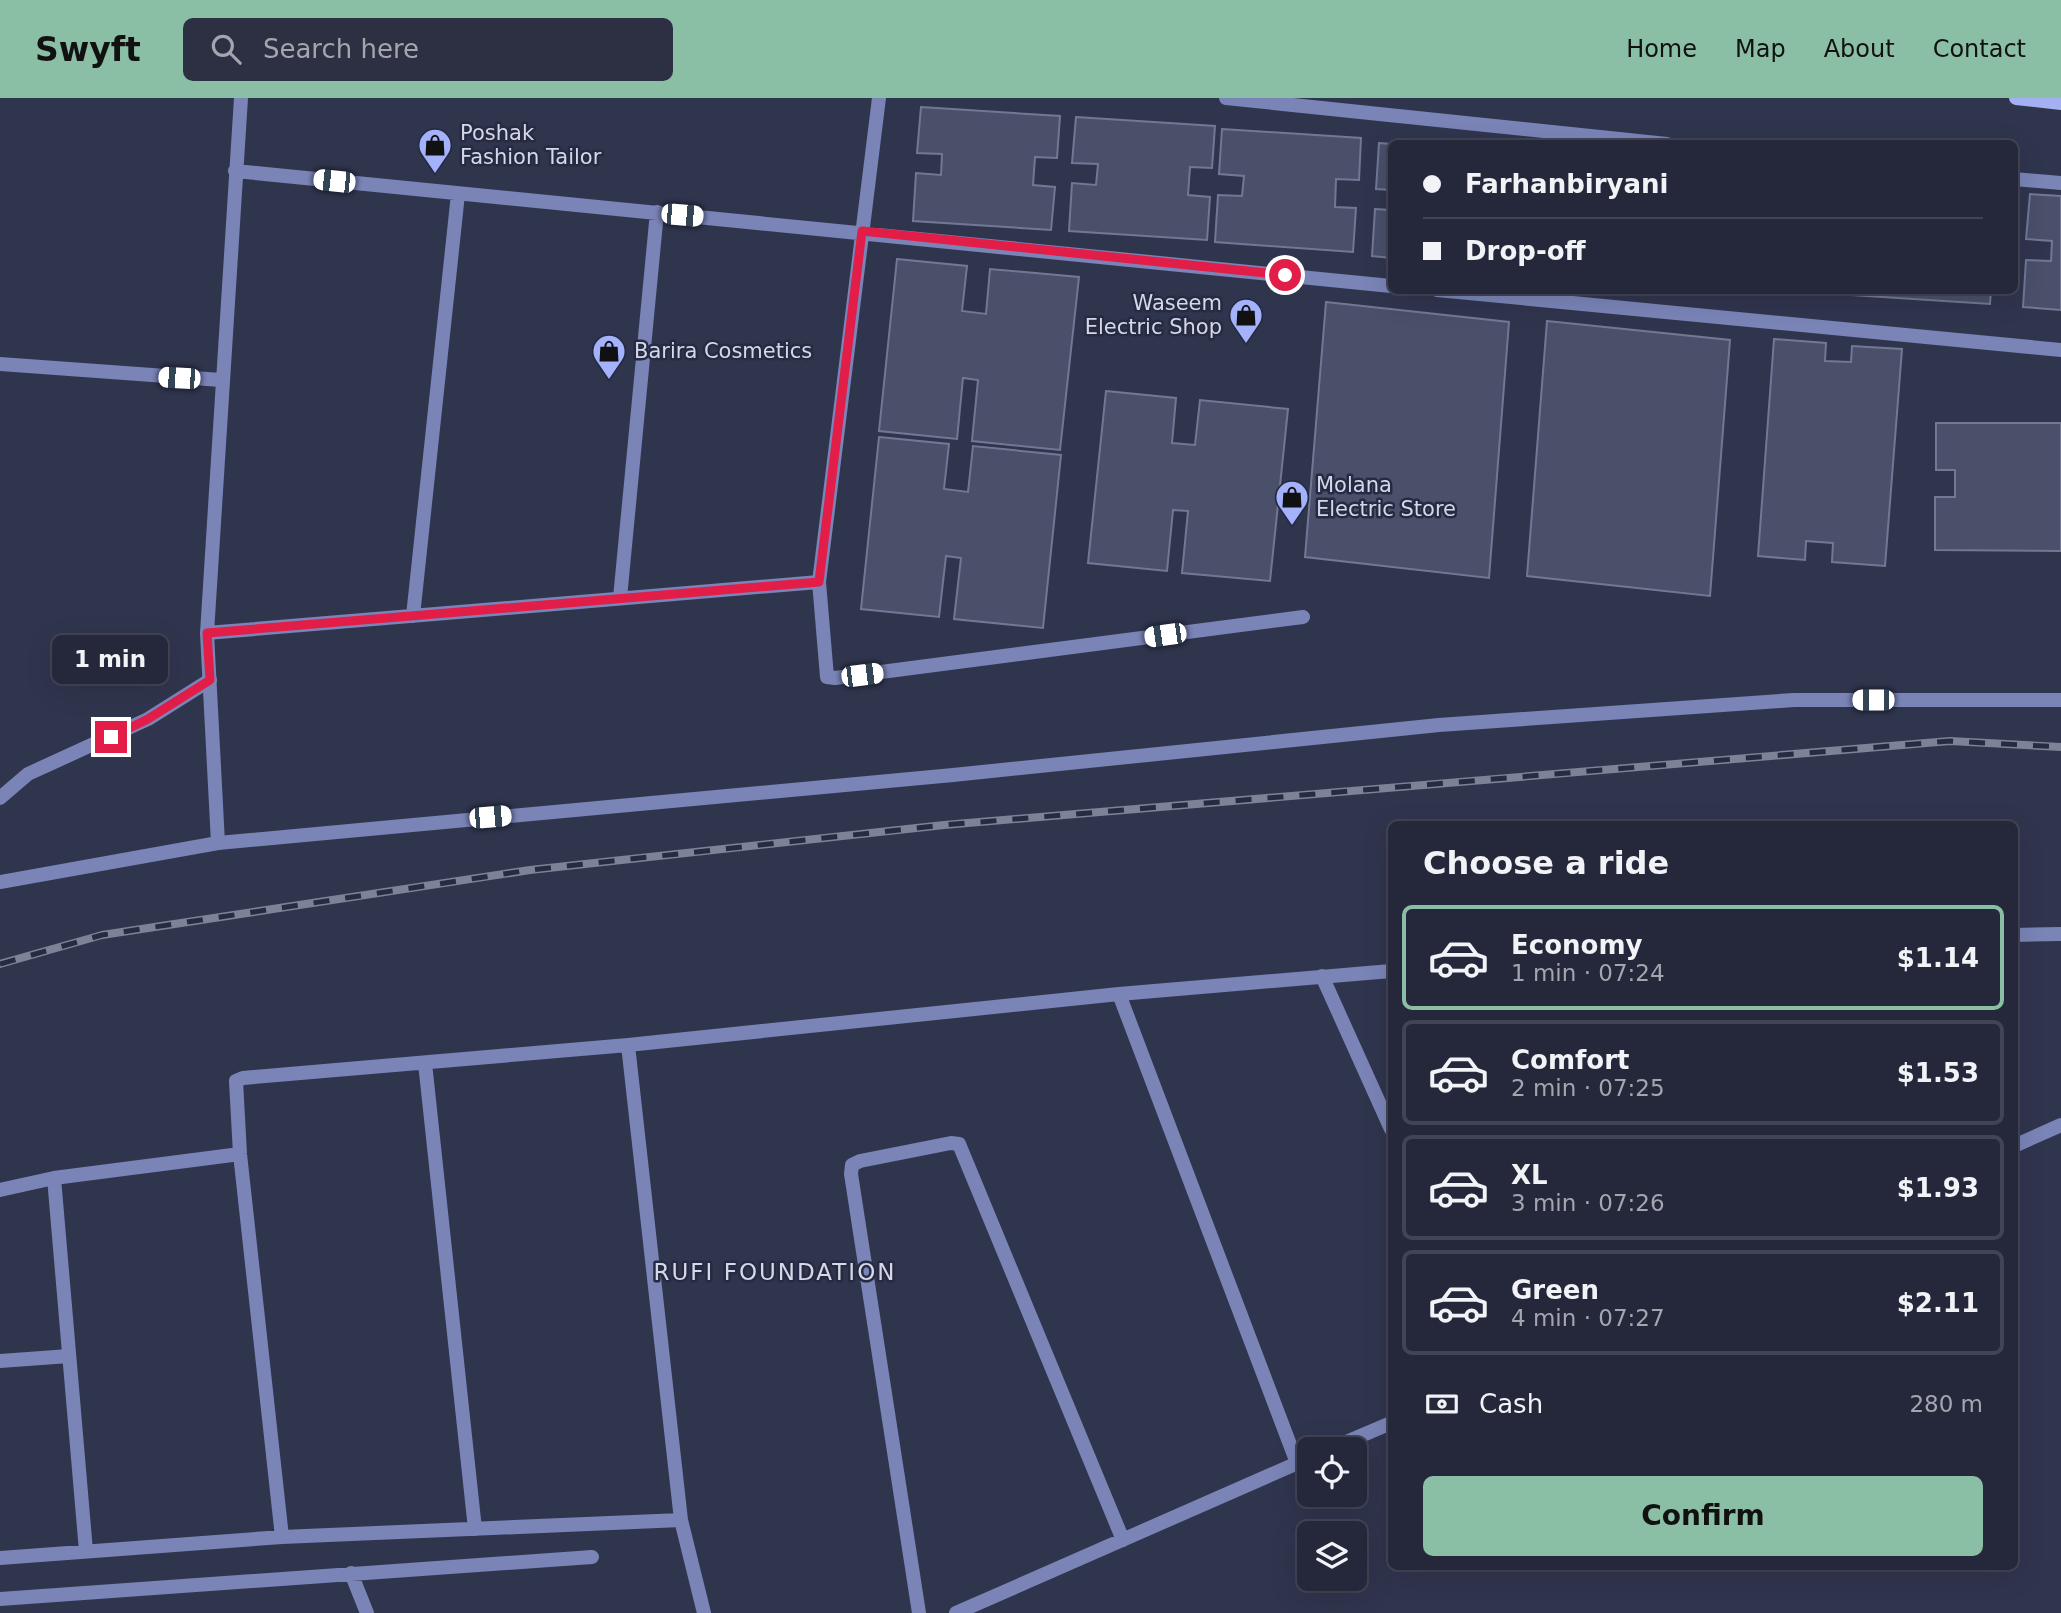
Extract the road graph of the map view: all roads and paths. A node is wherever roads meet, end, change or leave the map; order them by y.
1 (241, 98) edge
2 (879, 98) edge
3 (1226, 98) edge
4 (2016, 98) edge
5 (2061, 103) edge
6 (1629, 140) edge
7 (235, 171) junction
8 (2018, 179) edge
9 (2061, 183) edge
10 (458, 194) junction
11 (657, 212) junction
12 (862, 231) junction
13 (1388, 286) edge
14 (1479, 294) edge
15 (2061, 350) edge
16 (0, 364) edge
17 (221, 380) junction
18 (819, 582) junction
19 (620, 598) junction
20 (413, 616) junction
21 (1303, 617) dead end
22 (207, 633) junction
23 (210, 680) junction
24 (2061, 701) edge
25 (0, 798) edge
26 (218, 843) junction
27 (0, 882) edge
28 (2061, 934) edge
29 (2018, 935) edge
30 (1388, 971) edge
31 (1322, 976) junction
32 (1119, 994) junction
33 (628, 1045) junction
34 (425, 1063) junction
35 (1388, 1122) edge
36 (2061, 1125) edge
37 (2018, 1144) edge
38 (240, 1154) junction
39 (54, 1178) junction
40 (0, 1191) edge
41 (69, 1356) junction
42 (0, 1361) edge
43 (1388, 1424) edge
44 (1358, 1437) edge
45 (1297, 1445) edge
46 (1297, 1463) edge
47 (681, 1520) junction
48 (475, 1529) junction
49 (282, 1537) junction
50 (1123, 1539) junction
51 (86, 1551) junction
52 (592, 1557) dead end
53 (0, 1558) edge
54 (351, 1573) junction
55 (0, 1599) edge
56 (367, 1613) edge
57 (704, 1613) edge
58 (919, 1613) edge
59 (956, 1613) edge

1 - 7 street
2 - 12 street
3 - 6 street
4 - 5 main road
7 - 10 street
7 - 17 street
8 - 9 street
10 - 11 street
10 - 20 street
11 - 12 street
11 - 19 street
12 - 13 street
12 - 18 street
14 - 15 street
16 - 17 street
17 - 22 street
18 - 19 street
18 - 21 street
19 - 20 street
20 - 22 street
22 - 23 street
23 - 25 street
23 - 26 street
24 - 26 street
26 - 27 street
28 - 29 street
30 - 31 street
31 - 32 street
31 - 35 street
32 - 33 street
32 - 45 street
33 - 34 street
33 - 47 street
34 - 38 street
34 - 48 street
36 - 37 street
38 - 39 street
38 - 49 street
39 - 40 street
39 - 41 street
41 - 42 street
41 - 51 street
43 - 44 street
46 - 50 street
47 - 48 street
47 - 57 street
48 - 49 street
49 - 51 street
50 - 58 street
50 - 59 street
51 - 53 street
52 - 54 street
54 - 55 street
54 - 56 street

